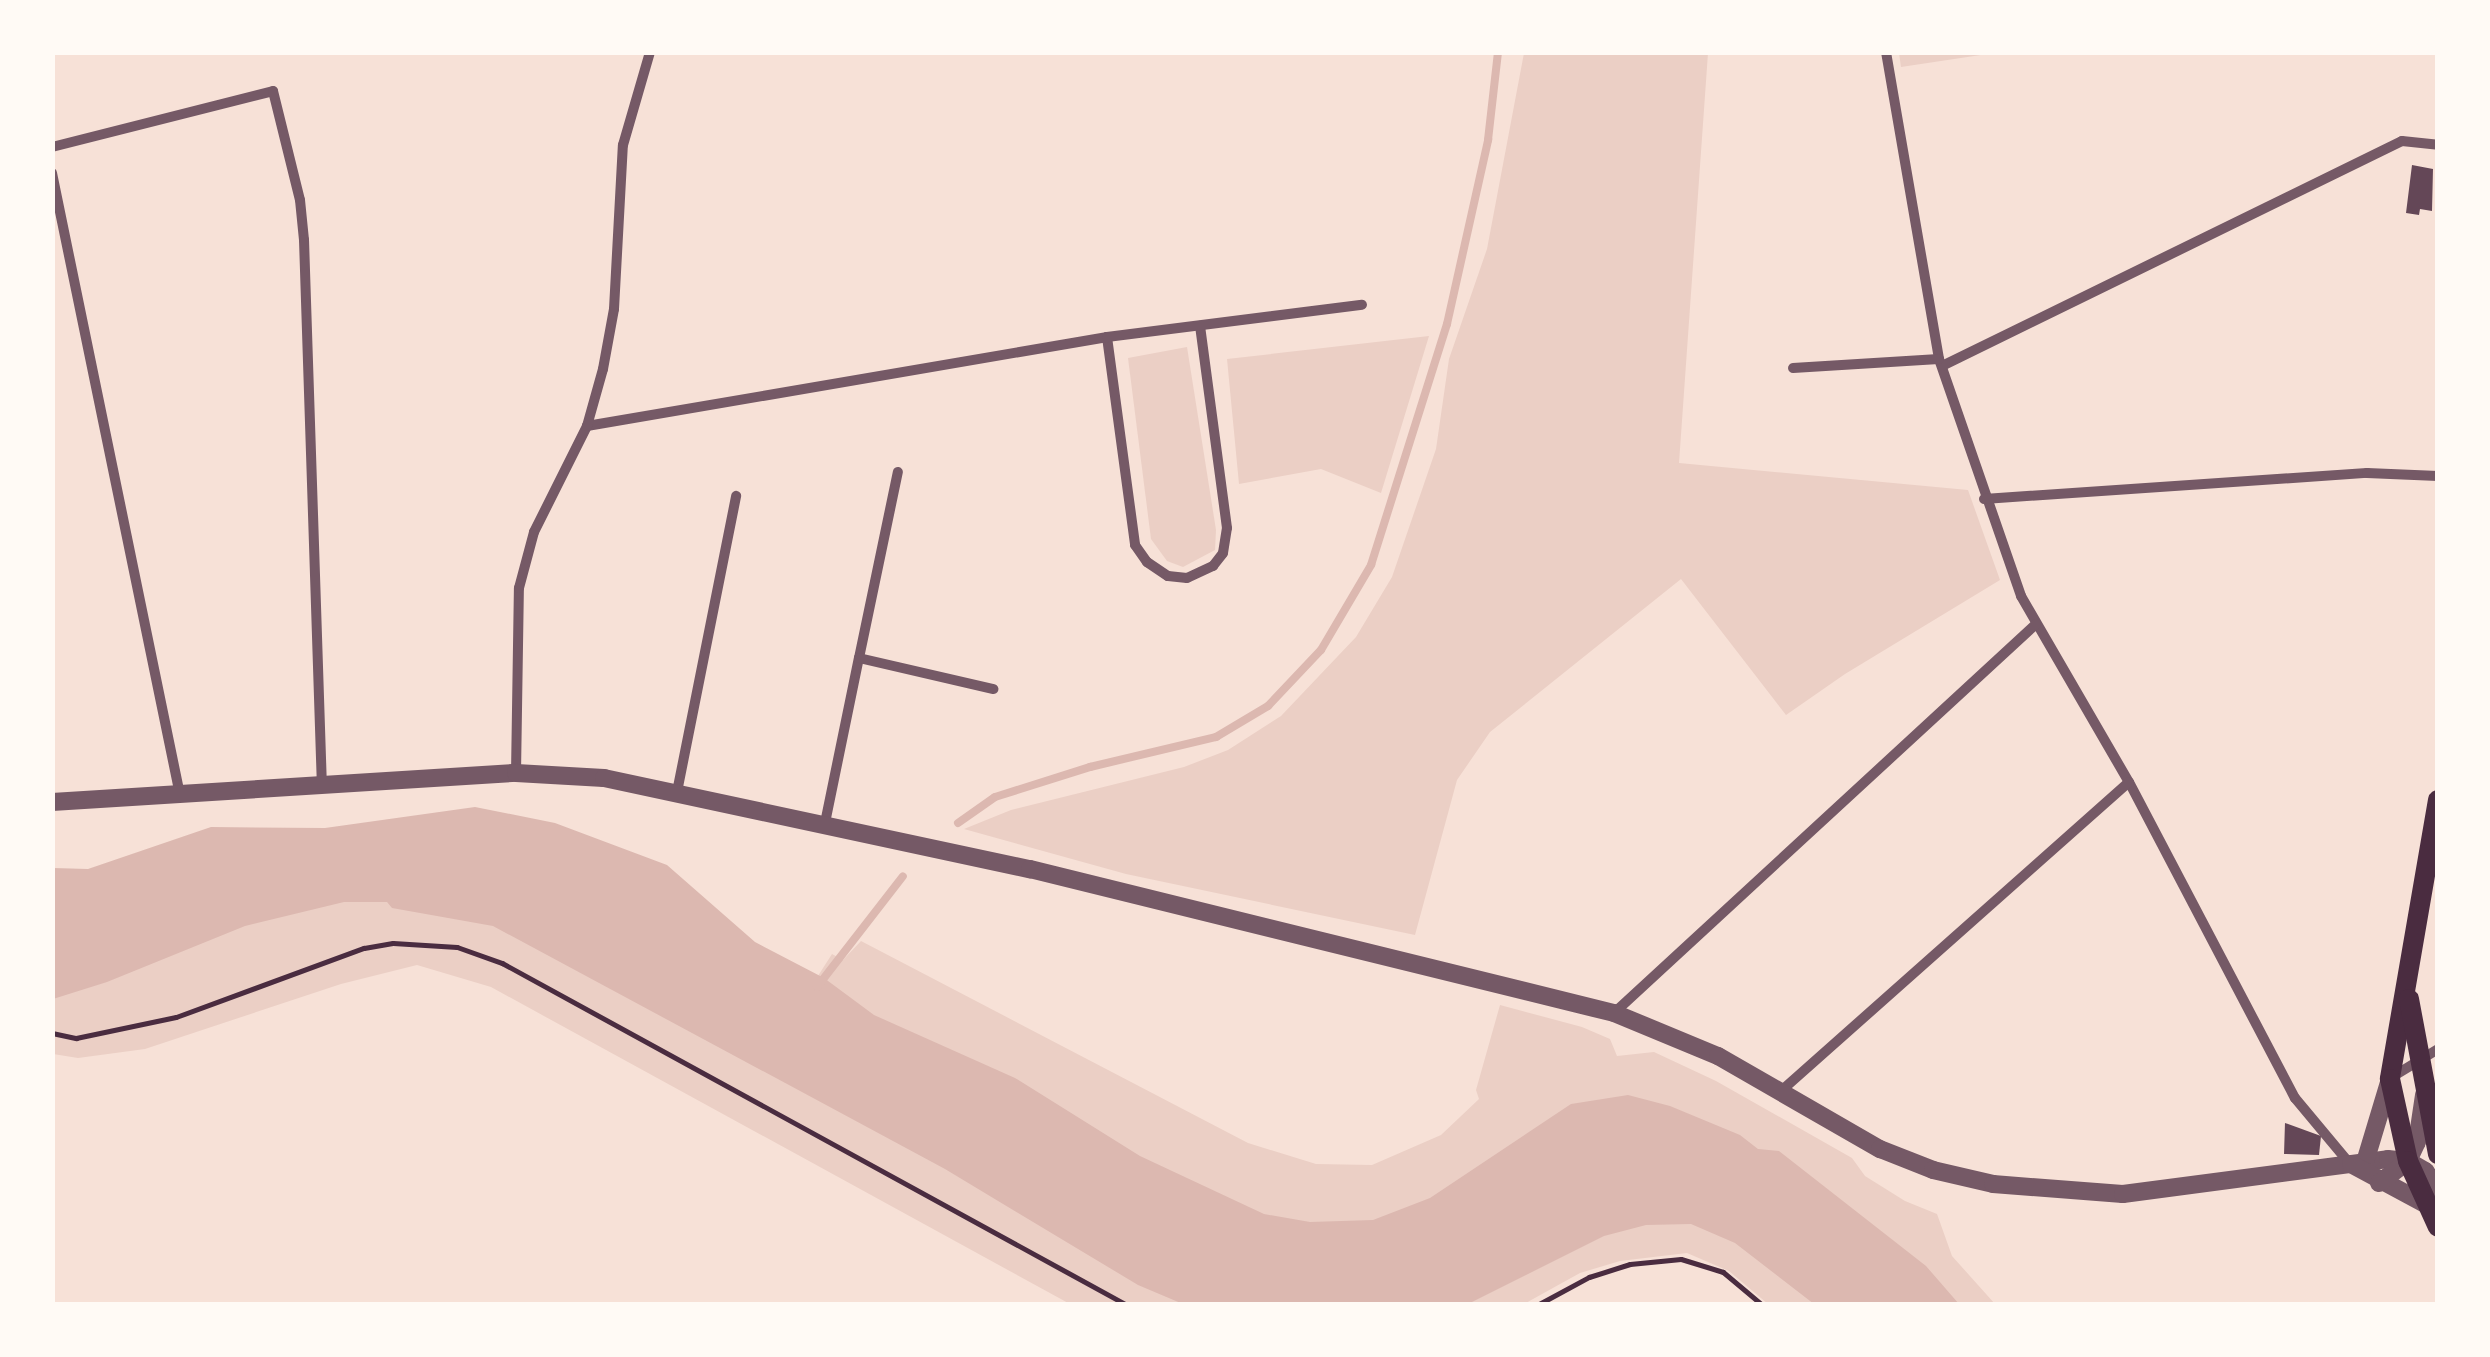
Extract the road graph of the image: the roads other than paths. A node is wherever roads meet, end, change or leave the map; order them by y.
1 (650, 52) edge
2 (1886, 52) edge
3 (2438, 145) edge
4 (52, 148) edge
5 (52, 172) edge
6 (1362, 305) dead end
7 (1200, 326) junction
8 (1108, 338) junction
9 (1940, 363) junction
10 (1794, 368) dead end
11 (586, 426) junction
12 (898, 472) dead end
13 (2438, 476) edge
14 (736, 496) dead end
15 (1984, 498) junction
16 (2036, 624) junction
17 (859, 658) junction
18 (993, 689) dead end
19 (516, 773) junction
20 (2130, 782) junction
21 (322, 788) junction
22 (677, 792) junction
23 (180, 796) junction
24 (2438, 800) edge
25 (52, 802) edge
26 (825, 823) junction
27 (2408, 987) junction
28 (1614, 1013) junction
29 (2438, 1049) edge
30 (2417, 1060) junction
31 (2390, 1079) junction
32 (1780, 1091) junction
33 (2424, 1095) junction
34 (2438, 1154) edge
35 (2408, 1161) junction
36 (2358, 1163) junction
37 (2379, 1183) junction
38 (2432, 1197) edge
39 (2438, 1227) edge

1 - 11 street
2 - 9 street
3 - 9 street
4 - 21 street
5 - 23 street
6 - 7 street
7 - 8 street
7 - 8 street
8 - 11 street
9 - 10 street
9 - 15 street
11 - 19 street
12 - 17 street
13 - 15 street
14 - 22 street
15 - 16 street
16 - 20 street
16 - 28 street
17 - 18 street
17 - 26 street
19 - 21 street
19 - 22 street
20 - 32 street
20 - 36 street
21 - 23 street
22 - 26 street
23 - 25 street
24 - 27 main road
26 - 28 street
27 - 30 main road
27 - 31 main road
28 - 32 street
29 - 30 street
30 - 31 street
30 - 33 main road
31 - 35 main road
31 - 36 street
32 - 36 street
33 - 34 main road
33 - 35 street
35 - 36 street
35 - 37 street
35 - 38 main road
36 - 37 street
37 - 38 street
38 - 39 main road

